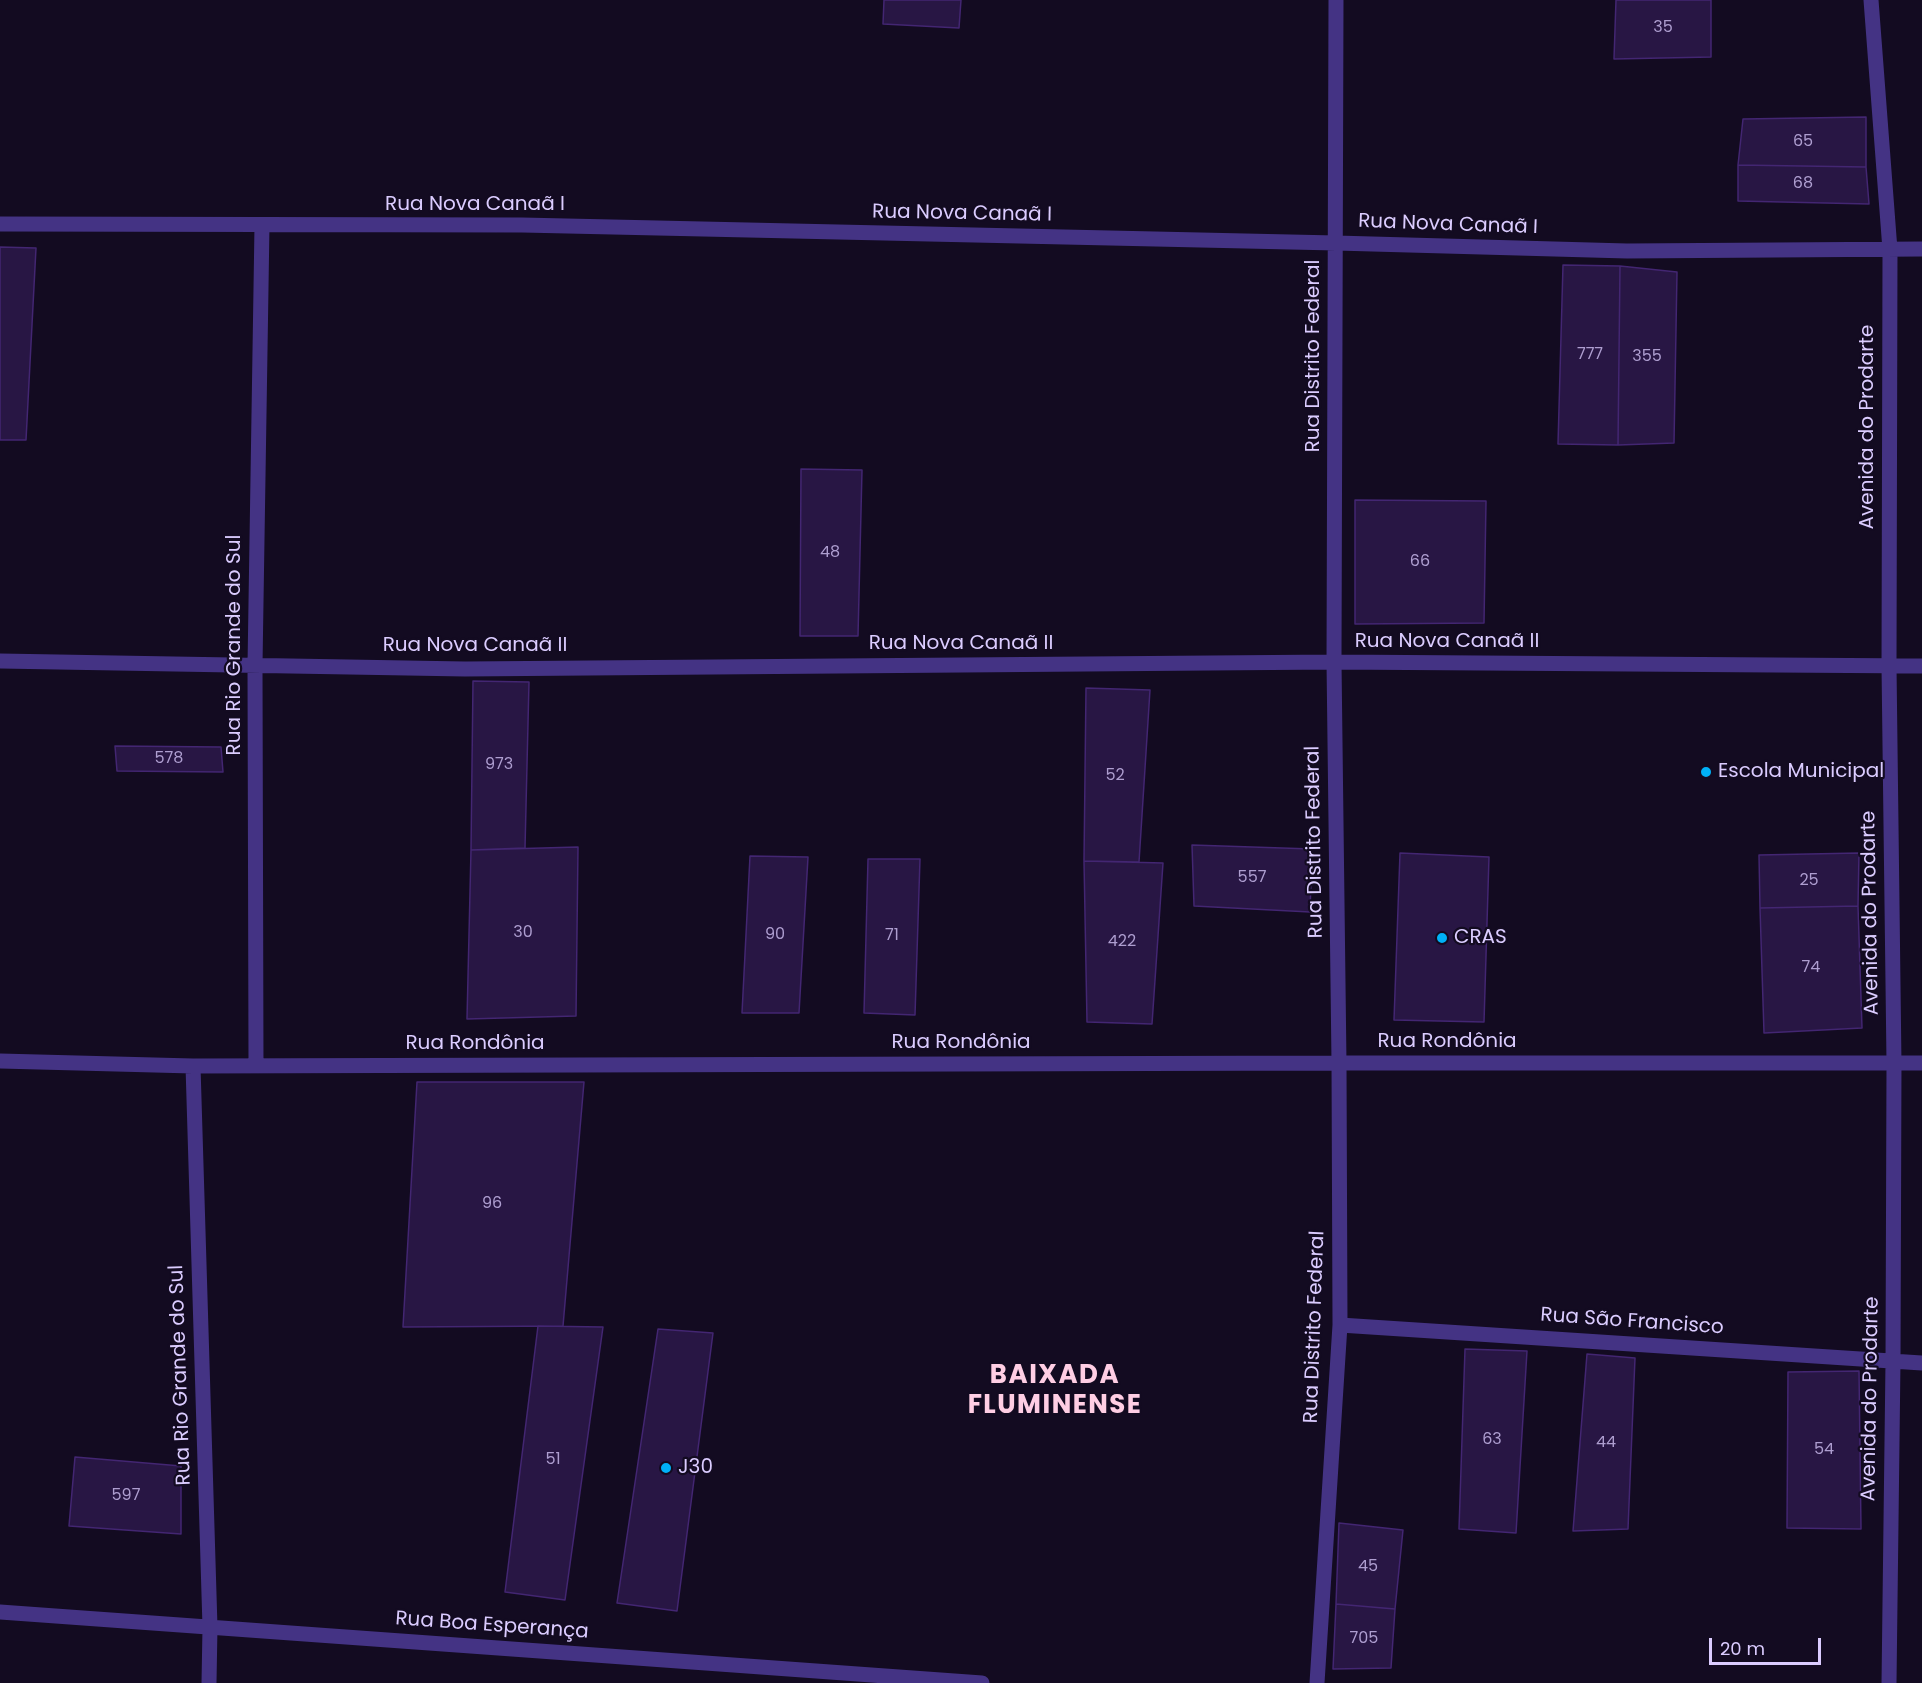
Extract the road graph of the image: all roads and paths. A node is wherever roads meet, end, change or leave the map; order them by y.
1 (1336, 0) edge
2 (1871, 0) edge
3 (0, 224) edge
4 (262, 225) junction
5 (1336, 243) junction
6 (1890, 249) junction
7 (1922, 249) edge
8 (0, 661) edge
9 (1334, 662) junction
10 (255, 665) junction
11 (1889, 666) junction
12 (1922, 666) edge
13 (0, 1061) edge
14 (1339, 1062) junction
15 (1894, 1063) junction
16 (1922, 1063) edge
17 (256, 1065) junction
18 (193, 1066) junction
19 (1340, 1325) junction
20 (1893, 1361) junction
21 (1922, 1363) edge
22 (0, 1612) edge
23 (210, 1627) junction
24 (209, 1683) edge
25 (982, 1683) edge
26 (1317, 1683) edge
27 (1889, 1683) edge

1 - 5 street, Rua Distrito Federal
2 - 6 street, Avenida do Prodarte
3 - 4 street, Rua Nova Canaã I
4 - 5 street, Rua Nova Canaã I
4 - 10 street, Rua Rio Grande do Sul
5 - 6 street, Rua Nova Canaã I
5 - 9 street, Rua Distrito Federal
6 - 7 street, Rua Nova Canaã I
6 - 11 street, Avenida do Prodarte
8 - 10 street, Rua Nova Canaã II
9 - 10 street, Rua Nova Canaã II
9 - 11 street, Rua Nova Canaã II
9 - 14 street, Rua Distrito Federal
10 - 17 street, Rua Rio Grande do Sul
11 - 12 street, Rua Nova Canaã II
11 - 15 street, Avenida do Prodarte
13 - 18 street, Rua Rondônia
14 - 15 street, Rua Rondônia
14 - 17 street, Rua Rondônia
14 - 19 street, Rua Distrito Federal
15 - 16 street, Rua Rondônia
15 - 20 street, Avenida do Prodarte
17 - 18 street, Rua Rondônia
18 - 23 street, Rua Rio Grande do Sul
19 - 20 street, Rua São Francisco
19 - 26 street, Rua Distrito Federal
20 - 21 street, Rua São Francisco
20 - 27 street, Avenida do Prodarte
22 - 23 street, Rua Boa Esperança
23 - 24 street, Rua Rio Grande do Sul
23 - 25 street, Rua Boa Esperança

